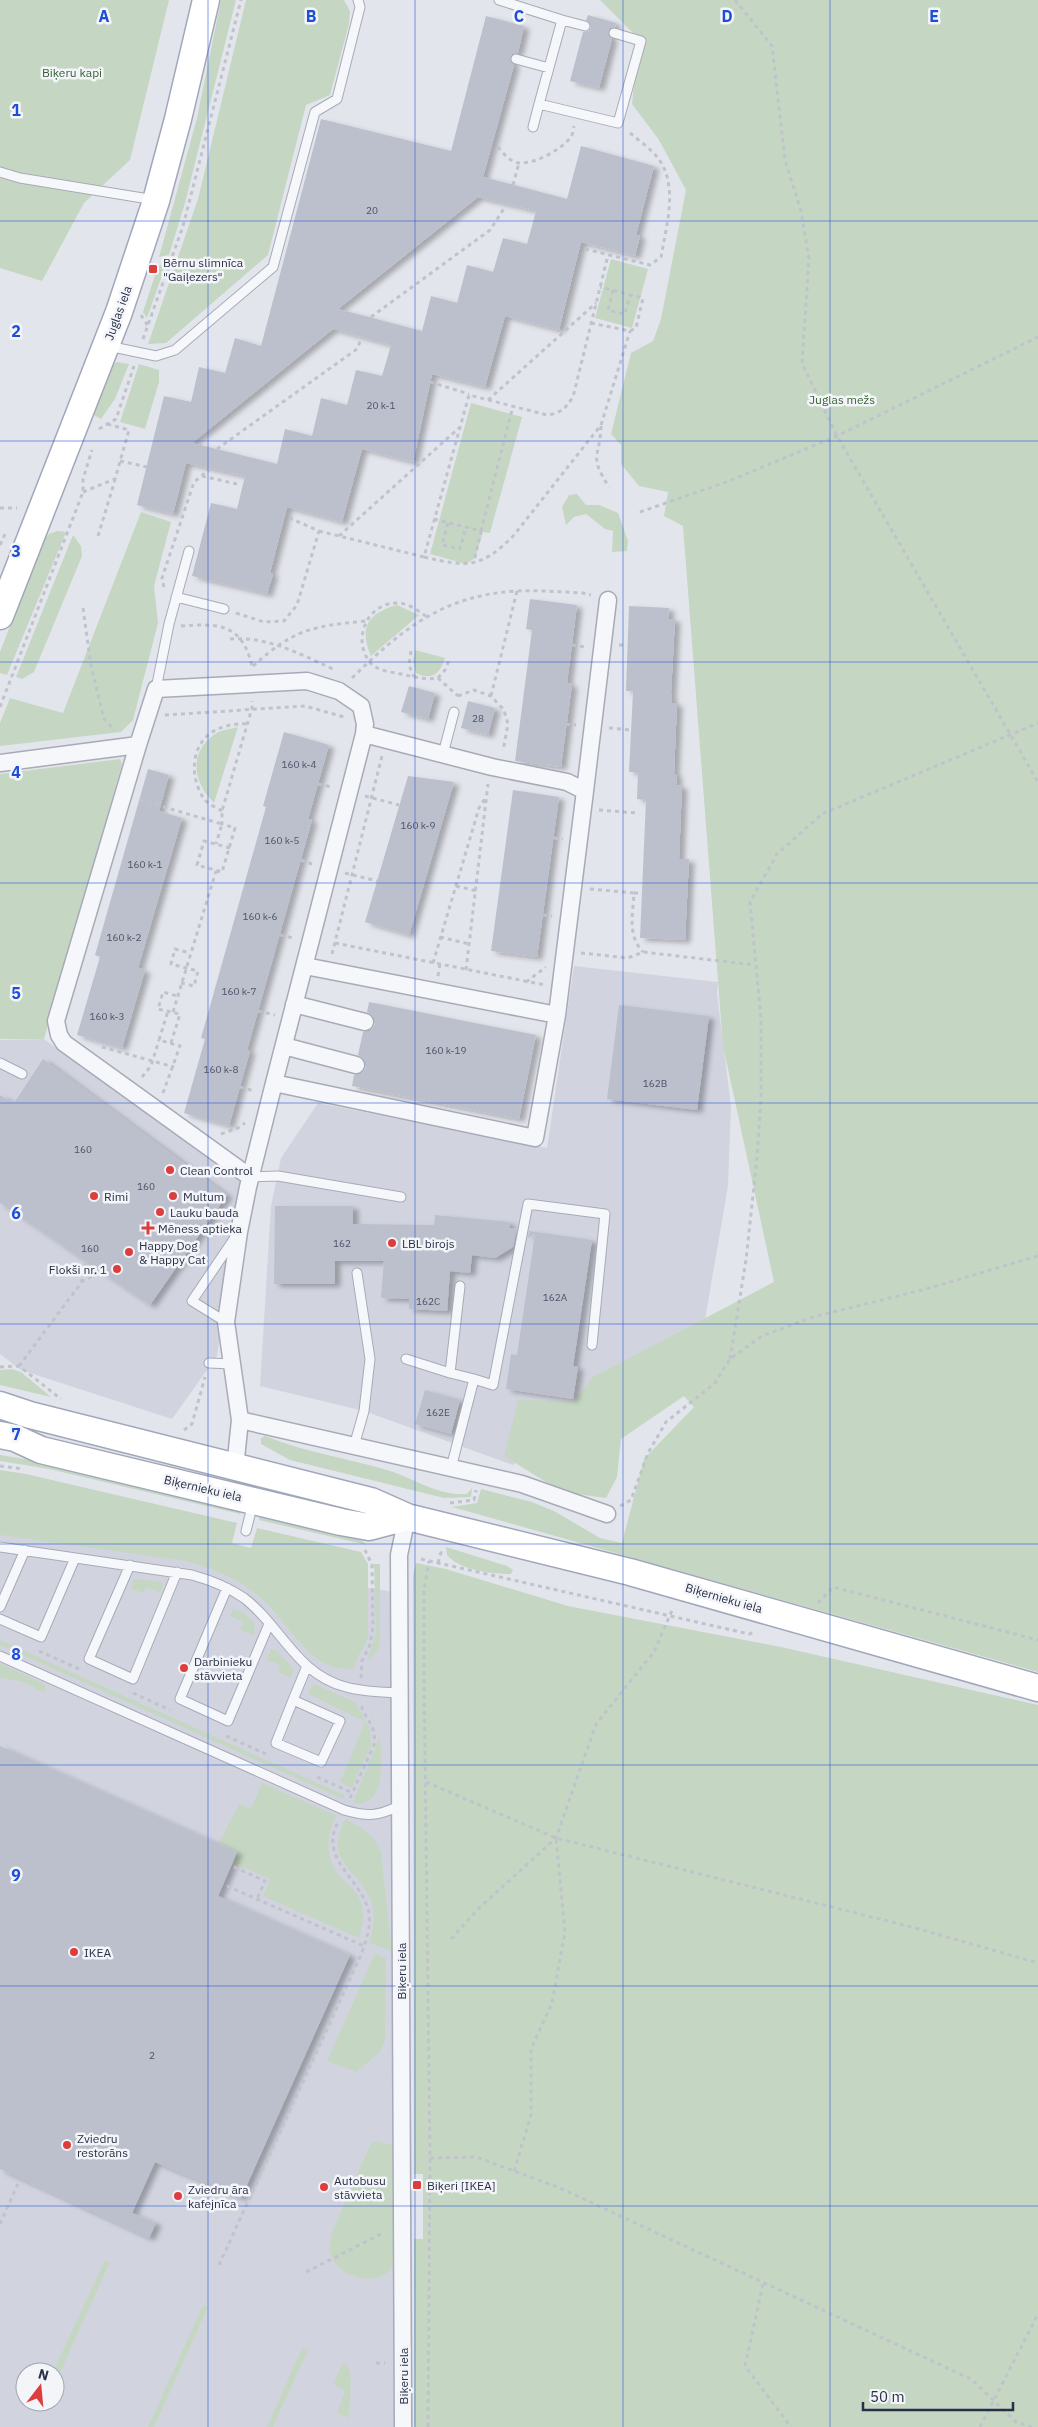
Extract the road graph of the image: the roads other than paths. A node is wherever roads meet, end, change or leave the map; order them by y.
1 (206, 0) edge
2 (358, 0) edge
3 (499, 0) edge
4 (562, 20) junction
5 (585, 26) dead end
6 (614, 33) dead end
7 (516, 59) dead end
8 (549, 68) junction
9 (539, 104) junction
10 (533, 127) dead end
11 (0, 172) edge
12 (156, 201) junction
13 (105, 346) junction
14 (190, 551) dead end
15 (176, 597) junction
16 (608, 600) road end
17 (224, 609) road end
18 (0, 616) edge
19 (156, 689) junction
20 (454, 712) road end
21 (364, 729) junction
22 (138, 745) junction
23 (443, 754) junction
24 (0, 763) edge
25 (585, 791) junction
26 (306, 966) junction
27 (294, 1004) junction
28 (557, 1015) junction
29 (365, 1022) dead end
30 (284, 1046) junction
31 (0, 1063) edge
32 (356, 1066) dead end
33 (22, 1074) dead end
34 (274, 1084) junction
35 (250, 1177) junction
36 (401, 1198) dead end
37 (240, 1232) junction
38 (357, 1273) dead end
39 (460, 1286) dead end
40 (226, 1322) junction
41 (592, 1345) dead end
42 (406, 1359) dead end
43 (209, 1363) road end
44 (232, 1364) junction
45 (450, 1373) junction
46 (474, 1379) junction
47 (0, 1405) edge
48 (0, 1413) edge
49 (30, 1415) junction
50 (240, 1420) junction
51 (0, 1435) edge
52 (354, 1446) junction
53 (0, 1448) edge
54 (41, 1450) junction
55 (235, 1468) junction
56 (451, 1468) junction
57 (229, 1494) junction
58 (254, 1501) junction
59 (607, 1514) road end
60 (407, 1517) junction
61 (246, 1532) dead end
62 (0, 1547) edge
63 (25, 1550) junction
64 (75, 1558) junction
65 (130, 1566) junction
66 (177, 1572) junction
67 (226, 1588) junction
68 (0, 1607) edge
69 (0, 1619) edge
70 (269, 1624) junction
71 (0, 1656) edge
72 (307, 1666) junction
73 (1038, 1688) edge
74 (399, 1692) junction
75 (293, 1700) junction
76 (400, 1806) junction
77 (403, 2427) edge

1 - 12 main road, Juglas iela
2 - 13 lane
3 - 4 lane
4 - 5 lane
4 - 8 lane
6 - 9 lane
7 - 8 lane
8 - 9 lane
9 - 10 lane
11 - 12 lane
12 - 13 main road, Juglas iela
13 - 18 main road, Juglas iela
14 - 15 lane
15 - 17 lane
15 - 19 lane
16 - 25 street
19 - 21 street
19 - 22 street
20 - 23 lane
21 - 23 street
21 - 26 street
22 - 24 street
22 - 35 street
23 - 25 street
25 - 28 street
26 - 27 street
26 - 28 street
27 - 29 street
27 - 30 street
28 - 34 street
30 - 32 street
30 - 34 street
31 - 33 lane
34 - 35 street
35 - 36 lane
35 - 37 street
37 - 40 street
37 - 40 lane
38 - 52 lane
39 - 45 lane
40 - 44 street
41 - 46 lane
42 - 45 lane
43 - 44 lane
44 - 50 street
45 - 46 lane
46 - 56 lane
47 - 49 main road, Biķernieku iela
48 - 49 main road, Biķernieku iela
49 - 55 main road, Biķernieku iela
50 - 52 street
50 - 55 street
51 - 54 main road, Biķernieku iela
52 - 56 street
53 - 54 main road
54 - 57 main road, Biķernieku iela
55 - 57 main road
55 - 60 main road, Biķernieku iela
56 - 59 street
57 - 58 main road, Biķernieku iela
58 - 60 main road, Biķernieku iela
58 - 61 lane
60 - 73 main road, Biķernieku iela
60 - 74 street, Biķeru iela
62 - 63 lane
63 - 64 lane
63 - 68 lane
64 - 65 lane
64 - 69 lane
65 - 66 lane
65 - 66 lane
66 - 67 lane
67 - 70 lane
67 - 70 lane
70 - 72 lane
71 - 76 lane
72 - 74 lane
72 - 75 lane
74 - 76 street, Biķeru iela
75 - 75 lane
76 - 77 street, Biķeru iela

